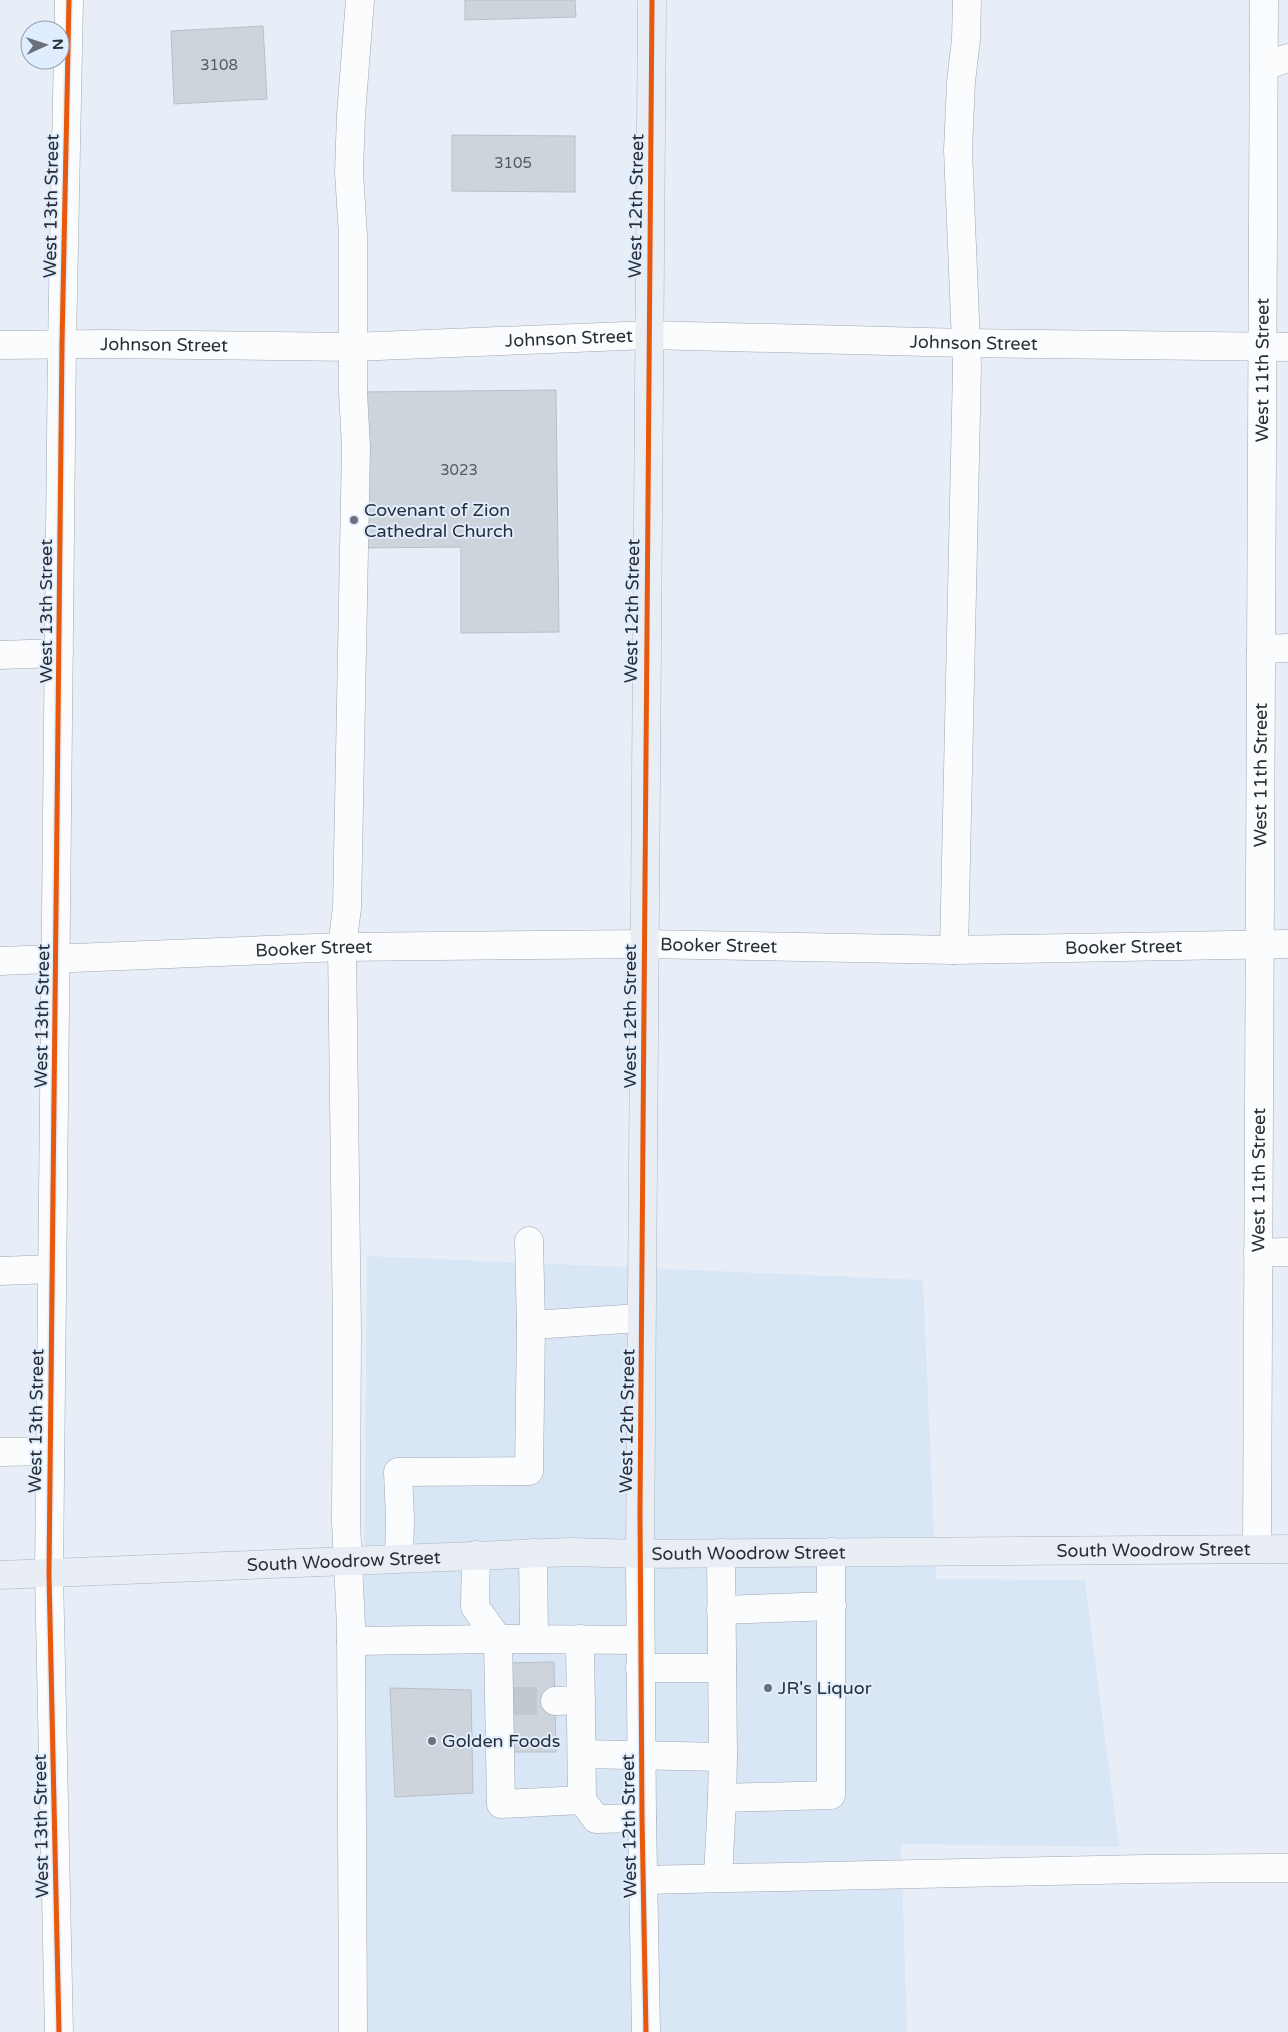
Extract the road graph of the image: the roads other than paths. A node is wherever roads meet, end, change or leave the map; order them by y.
1 (69, 0) edge
2 (360, 0) edge
3 (652, 0) edge
4 (967, 0) edge
5 (1264, 0) edge
6 (1276, 62) edge
7 (649, 335) junction
8 (965, 343) junction
9 (0, 345) edge
10 (62, 345) junction
11 (353, 347) junction
12 (1275, 347) edge
13 (1288, 648) edge
14 (1261, 649) junction
15 (59, 653) junction
16 (0, 655) edge
17 (645, 944) junction
18 (1288, 944) edge
19 (1260, 945) junction
20 (342, 947) junction
21 (954, 950) junction
22 (56, 960) junction
23 (0, 961) edge
24 (529, 1241) dead end
25 (1288, 1252) edge
26 (1258, 1253) junction
27 (52, 1269) junction
28 (0, 1271) edge
29 (642, 1318) junction
30 (531, 1326) junction
31 (50, 1451) junction
32 (0, 1452) edge
33 (1257, 1549) junction
34 (1288, 1549) edge
35 (831, 1552) junction
36 (721, 1553) junction
37 (533, 1554) junction
38 (640, 1554) junction
39 (476, 1555) junction
40 (399, 1558) junction
41 (346, 1560) junction
42 (48, 1574) junction
43 (0, 1575) edge
44 (832, 1606) junction
45 (721, 1610) junction
46 (498, 1639) junction
47 (534, 1639) junction
48 (580, 1639) junction
49 (640, 1640) junction
50 (351, 1641) junction
51 (640, 1668) junction
52 (722, 1668) junction
53 (582, 1754) junction
54 (641, 1756) junction
55 (723, 1757) junction
56 (722, 1798) junction
57 (582, 1800) junction
58 (642, 1818) junction
59 (1288, 1868) edge
60 (718, 1878) junction
61 (643, 1880) junction
62 (59, 2032) edge
63 (353, 2032) edge
64 (646, 2032) edge

1 - 10 street, West 13th Street
2 - 11 street
3 - 7 main road, West 12th Street
4 - 8 street
5 - 6 street, West 11th Street
6 - 12 street, West 11th Street
7 - 8 street, Johnson Street
7 - 11 street, Johnson Street
7 - 17 main road, West 12th Street
8 - 12 street, Johnson Street
8 - 21 street
9 - 10 street, Johnson Street
10 - 11 street, Johnson Street
10 - 15 street, West 13th Street
11 - 20 street
12 - 14 street, West 11th Street
13 - 14 street
14 - 19 street, West 11th Street
15 - 16 street
15 - 22 street, West 13th Street
17 - 20 street, Booker Street
17 - 21 street, Booker Street
17 - 29 main road, West 12th Street
18 - 19 street, Booker Street
19 - 21 street, Booker Street
19 - 26 street, West 11th Street
20 - 22 street, Booker Street
20 - 41 street
22 - 23 street, Booker Street
22 - 27 street, West 13th Street
24 - 30 street
25 - 26 street
26 - 33 street, West 11th Street
27 - 28 street
27 - 31 street, West 13th Street
29 - 30 street
29 - 38 main road, West 12th Street
30 - 40 street
31 - 32 street
31 - 42 street, West 13th Street
33 - 34 main road, South Woodrow Street
33 - 35 main road, South Woodrow Street
35 - 36 main road, South Woodrow Street
35 - 44 street
36 - 38 main road, South Woodrow Street
36 - 45 street
37 - 38 main road, South Woodrow Street
37 - 39 main road, South Woodrow Street
37 - 47 street
38 - 49 street, West 12th Street
39 - 40 main road, South Woodrow Street
39 - 46 street
40 - 41 main road, South Woodrow Street
41 - 42 main road, South Woodrow Street
41 - 50 street
42 - 43 main road, South Woodrow Street
42 - 62 street, West 13th Street
44 - 45 street
44 - 56 street
45 - 52 street
46 - 47 street
46 - 50 street
46 - 57 street
47 - 48 street
48 - 49 street
48 - 53 street
49 - 51 street, West 12th Street
50 - 63 street
51 - 52 street
51 - 54 street, West 12th Street
52 - 55 street
53 - 54 street
53 - 57 street
54 - 55 street
54 - 58 street, West 12th Street
55 - 56 street
56 - 60 street
57 - 58 street
58 - 61 street, West 12th Street
59 - 60 street
60 - 61 street
61 - 64 street, West 12th Street

